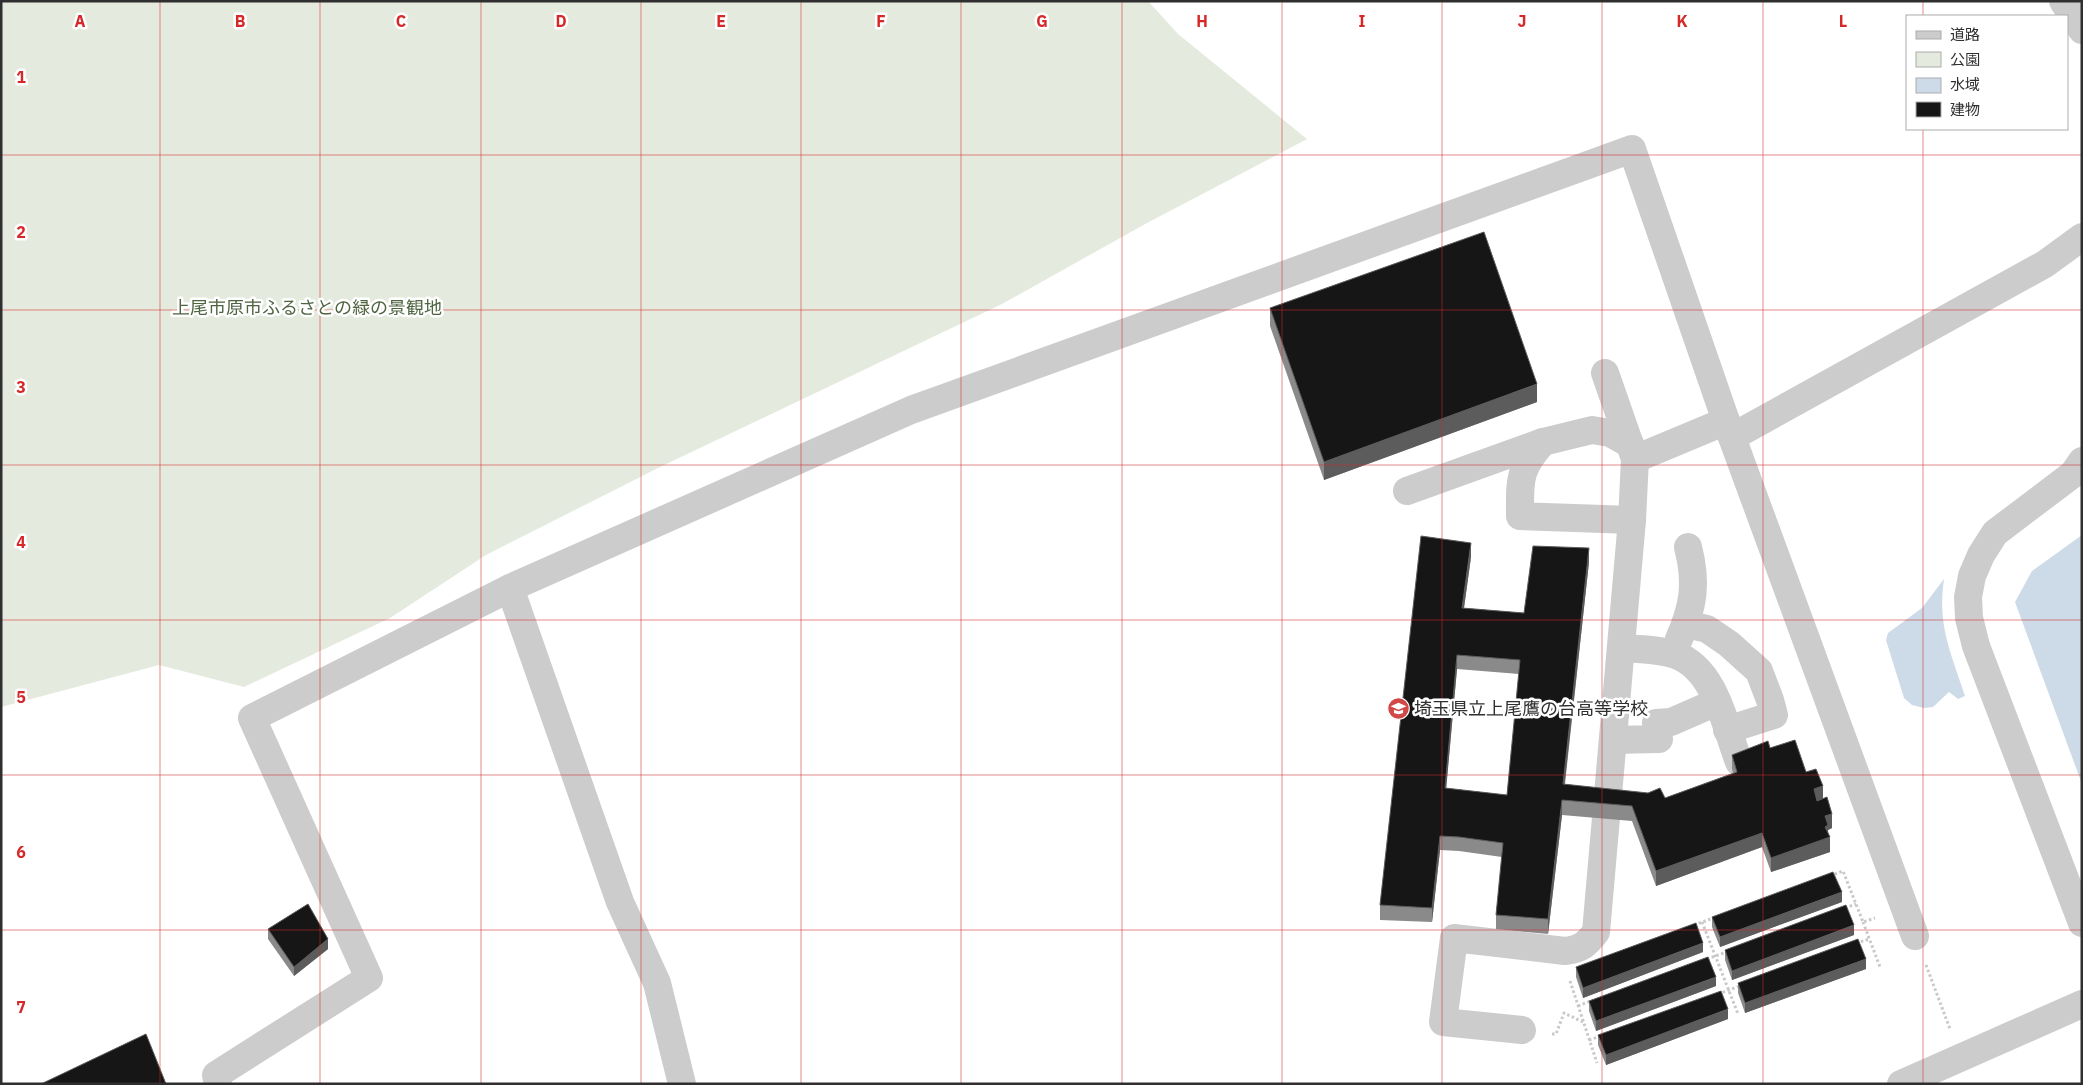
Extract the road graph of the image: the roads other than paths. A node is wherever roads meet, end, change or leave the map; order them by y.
1 (2064, 1) edge
2 (2082, 30) edge
3 (2082, 238) edge
4 (1605, 373) dead end
5 (1729, 429) junction
6 (1544, 442) junction
7 (1633, 452) junction
8 (2082, 461) edge
9 (1407, 491) dead end
10 (1632, 520) junction
11 (1688, 547) dead end
12 (510, 588) junction
13 (1686, 624) junction
14 (1729, 644) junction
15 (1622, 648) junction
16 (1672, 654) junction
17 (1702, 673) junction
18 (1717, 702) junction
19 (1727, 730) junction
20 (1613, 740) junction
21 (1739, 762) edge
22 (2082, 923) edge
23 (1915, 936) road end
24 (2082, 1004) edge
25 (1522, 1030) dead end
26 (218, 1084) edge
27 (682, 1084) edge
28 (1902, 1084) edge

1 - 2 street
3 - 5 street
4 - 7 street
5 - 7 street
5 - 12 street
5 - 23 street
6 - 7 street
6 - 9 street
6 - 10 street
7 - 10 street
8 - 22 street
10 - 15 street
11 - 13 street
12 - 26 street
12 - 27 street
13 - 14 street
13 - 16 street
14 - 17 street
14 - 19 street
15 - 16 street
15 - 20 street
16 - 17 street
17 - 18 street
18 - 19 street
18 - 20 street
19 - 21 street
20 - 25 street
24 - 28 street

